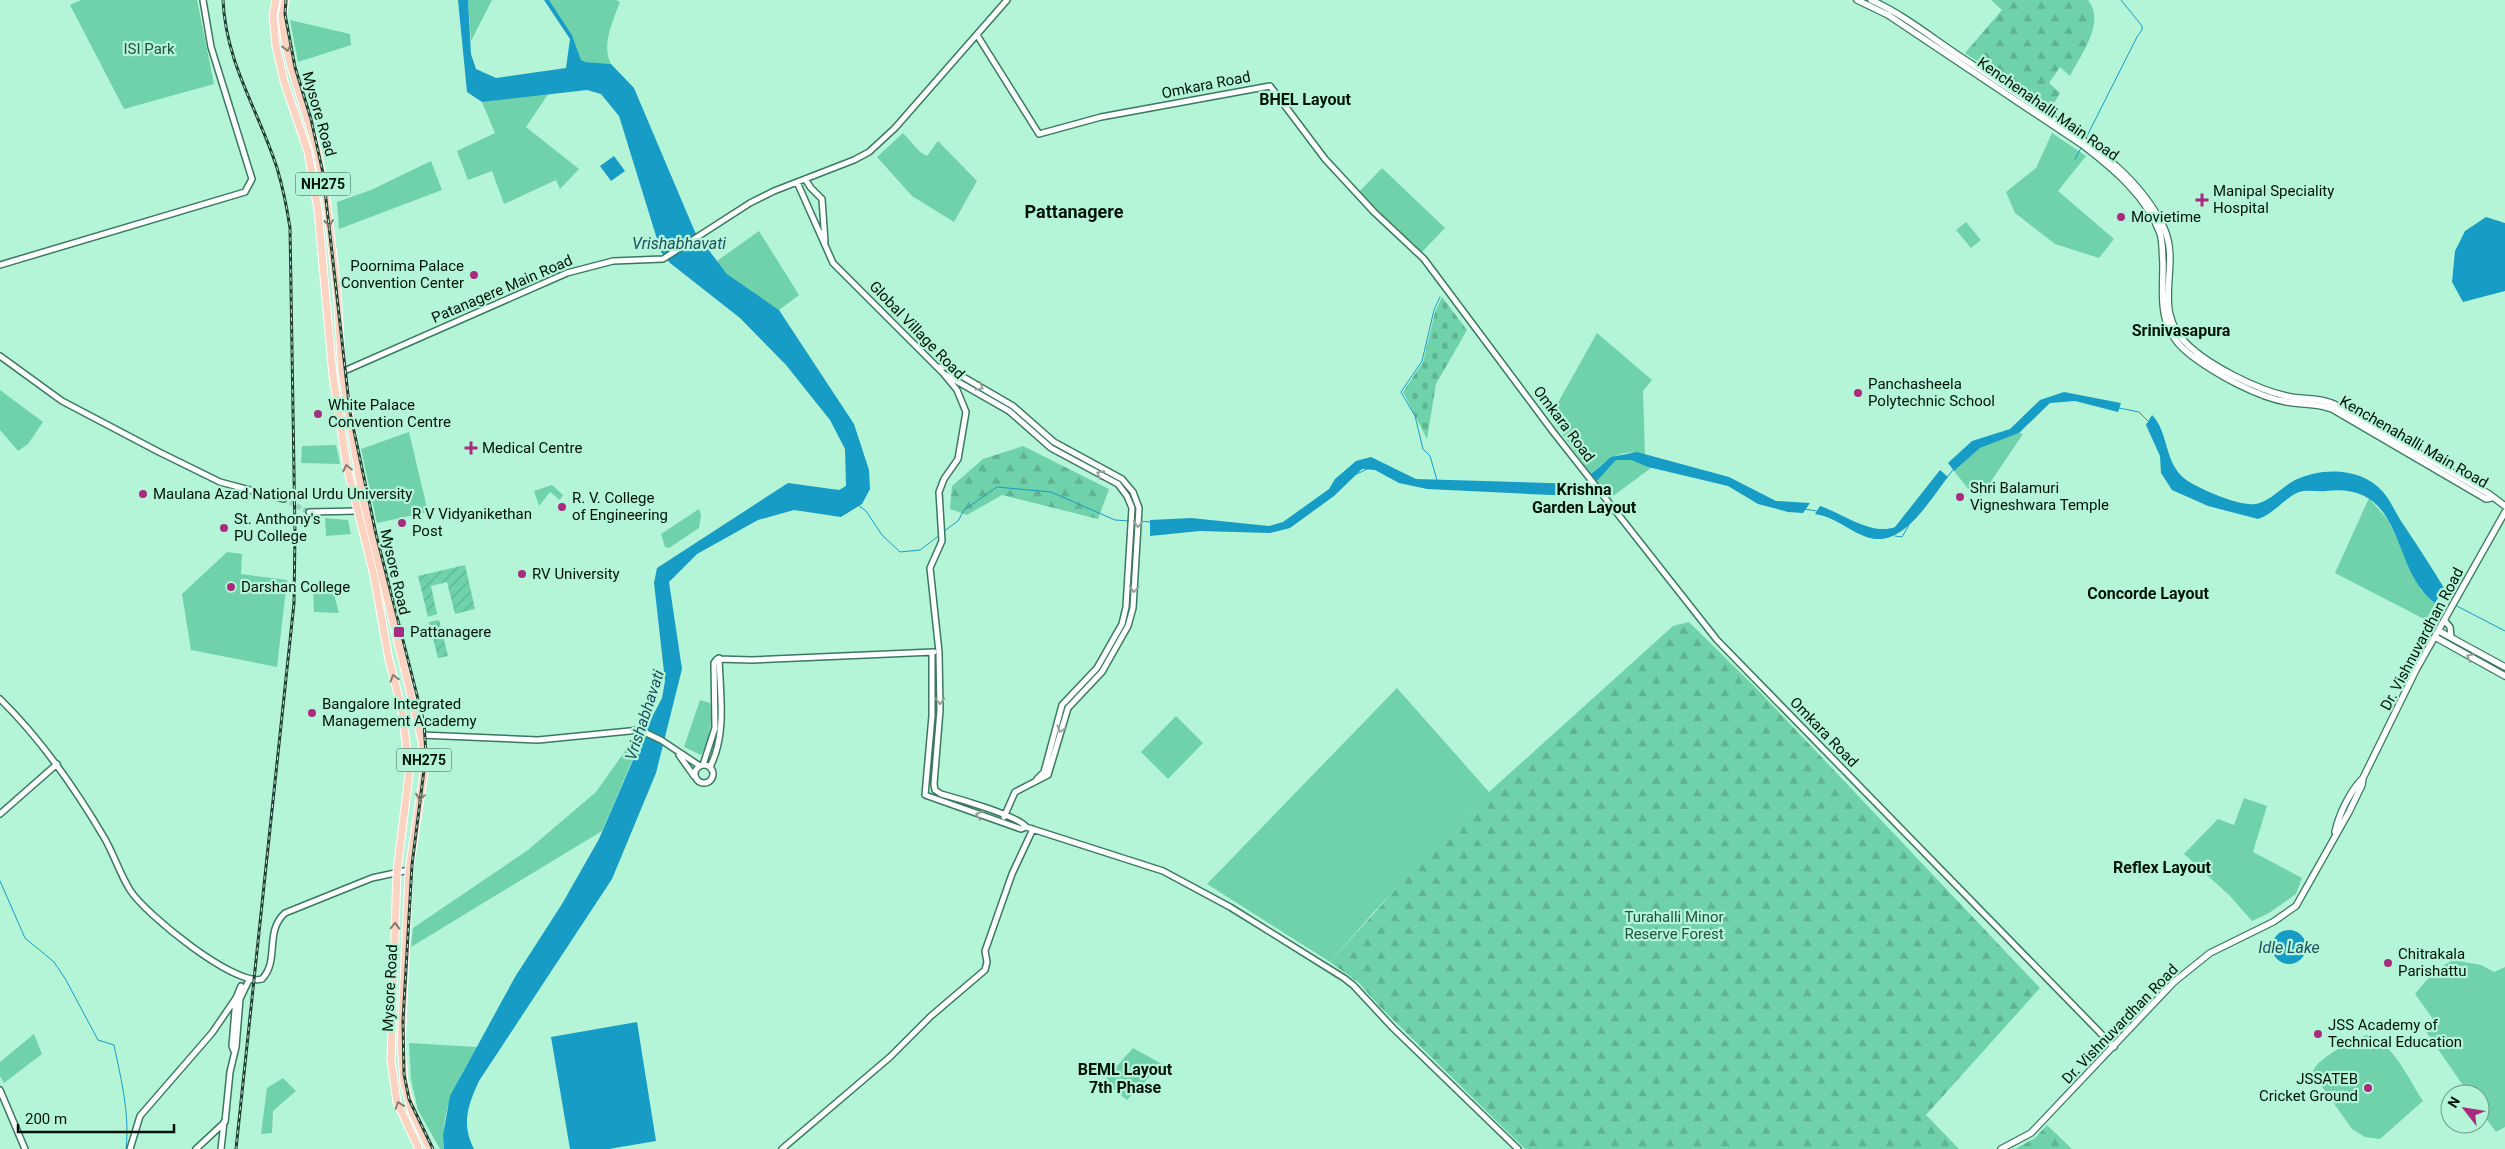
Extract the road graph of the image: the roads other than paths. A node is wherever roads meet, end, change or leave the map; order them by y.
1 (203, 0) edge
2 (276, 0) edge
3 (285, 0) edge
4 (1007, 0) edge
5 (1857, 0) edge
6 (1871, 0) edge
7 (977, 35) junction
8 (805, 179) junction
9 (797, 182) junction
10 (826, 247) junction
11 (0, 265) edge
12 (0, 356) edge
13 (937, 367) junction
14 (342, 372) junction
15 (943, 373) junction
16 (2491, 498) junction
17 (283, 499) tunnel mouth
18 (2505, 506) edge
19 (358, 511) junction
20 (309, 512) tunnel mouth
21 (2505, 512) edge
22 (2445, 621) junction
23 (2439, 631) junction
24 (2435, 637) junction
25 (2450, 637) junction
26 (932, 652) junction
27 (939, 652) junction
28 (720, 658) junction
29 (2505, 667) edge
30 (2505, 676) edge
31 (0, 699) edge
32 (421, 735) junction
33 (677, 752) junction
34 (57, 764) junction
35 (701, 765) junction
36 (710, 766) junction
37 (695, 777) junction
38 (1032, 785) junction
39 (0, 814) edge
40 (1005, 815) junction
41 (1002, 822) junction
42 (1026, 827) junction
43 (1032, 829) junction
44 (409, 870) junction
45 (397, 871) junction
46 (248, 980) junction
47 (236, 998) junction
48 (2114, 1047) junction
49 (234, 1052) junction
50 (0, 1090) edge
51 (224, 1122) junction
52 (25, 1149) edge
53 (130, 1149) edge
54 (196, 1149) edge
55 (221, 1149) edge
56 (419, 1149) edge
57 (430, 1149) edge
58 (782, 1149) edge
59 (1518, 1149) edge
60 (2002, 1149) edge

1 - 11 street
19 -> 2 highway, Mysore Road / NH275
3 -> 14 highway, Mysore Road / NH275
4 - 7 street, Patanagere Main Road
5 - 16 main road, Kenchenahalli Main Road
6 - 16 main road, Kenchenahalli Main Road
7 - 8 street, Patanagere Main Road
7 - 48 street, Omkara Road
8 - 9 street, Patanagere Main Road
8 - 10 street
9 - 10 street, Global Village Road
9 - 14 street, Patanagere Main Road
10 - 13 street, Global Village Road
12 - 17 street
13 - 15 street, Global Village Road
13 -> 38 street
14 - 32 highway, Mysore Road / NH275
15 - 27 street, Global Village Road
38 -> 15 street
16 - 18 main road
19 - 20 street
45 -> 19 highway, Mysore Road / NH275
21 - 22 main road, Dr. Vishnuvardhan Road
22 - 23 main road, Dr. Vishnuvardhan Road
22 - 25 street
23 - 24 main road, Dr. Vishnuvardhan Road
23 - 25 main road
30 -> 24 main road
24 - 48 main road, Dr. Vishnuvardhan Road
25 - 29 main road
26 - 27 street
26 - 28 street
41 -> 26 street
27 -> 40 street, Global Village Road
28 - 35 street
28 - 36 street
31 - 34 street
32 - 33 street
32 -> 44 highway, Mysore Road / NH275
33 - 35 street
33 - 37 street
34 - 39 street
34 - 46 street
35 - 36 street
35 - 37 street
36 - 37 street
38 - 40 street
40 - 41 street
40 - 42 street
41 - 42 street
42 - 43 street
43 - 58 street
43 - 59 street
44 - 45 street
44 - 57 highway, Mysore Road / NH275
45 - 46 street
56 -> 45 highway, Mysore Road / NH275
46 - 47 street
46 - 49 street
47 - 49 street
47 - 53 street
48 - 60 main road, Dr. Vishnuvardhan Road
49 - 51 street
50 - 52 street
51 - 54 street
51 - 55 street

